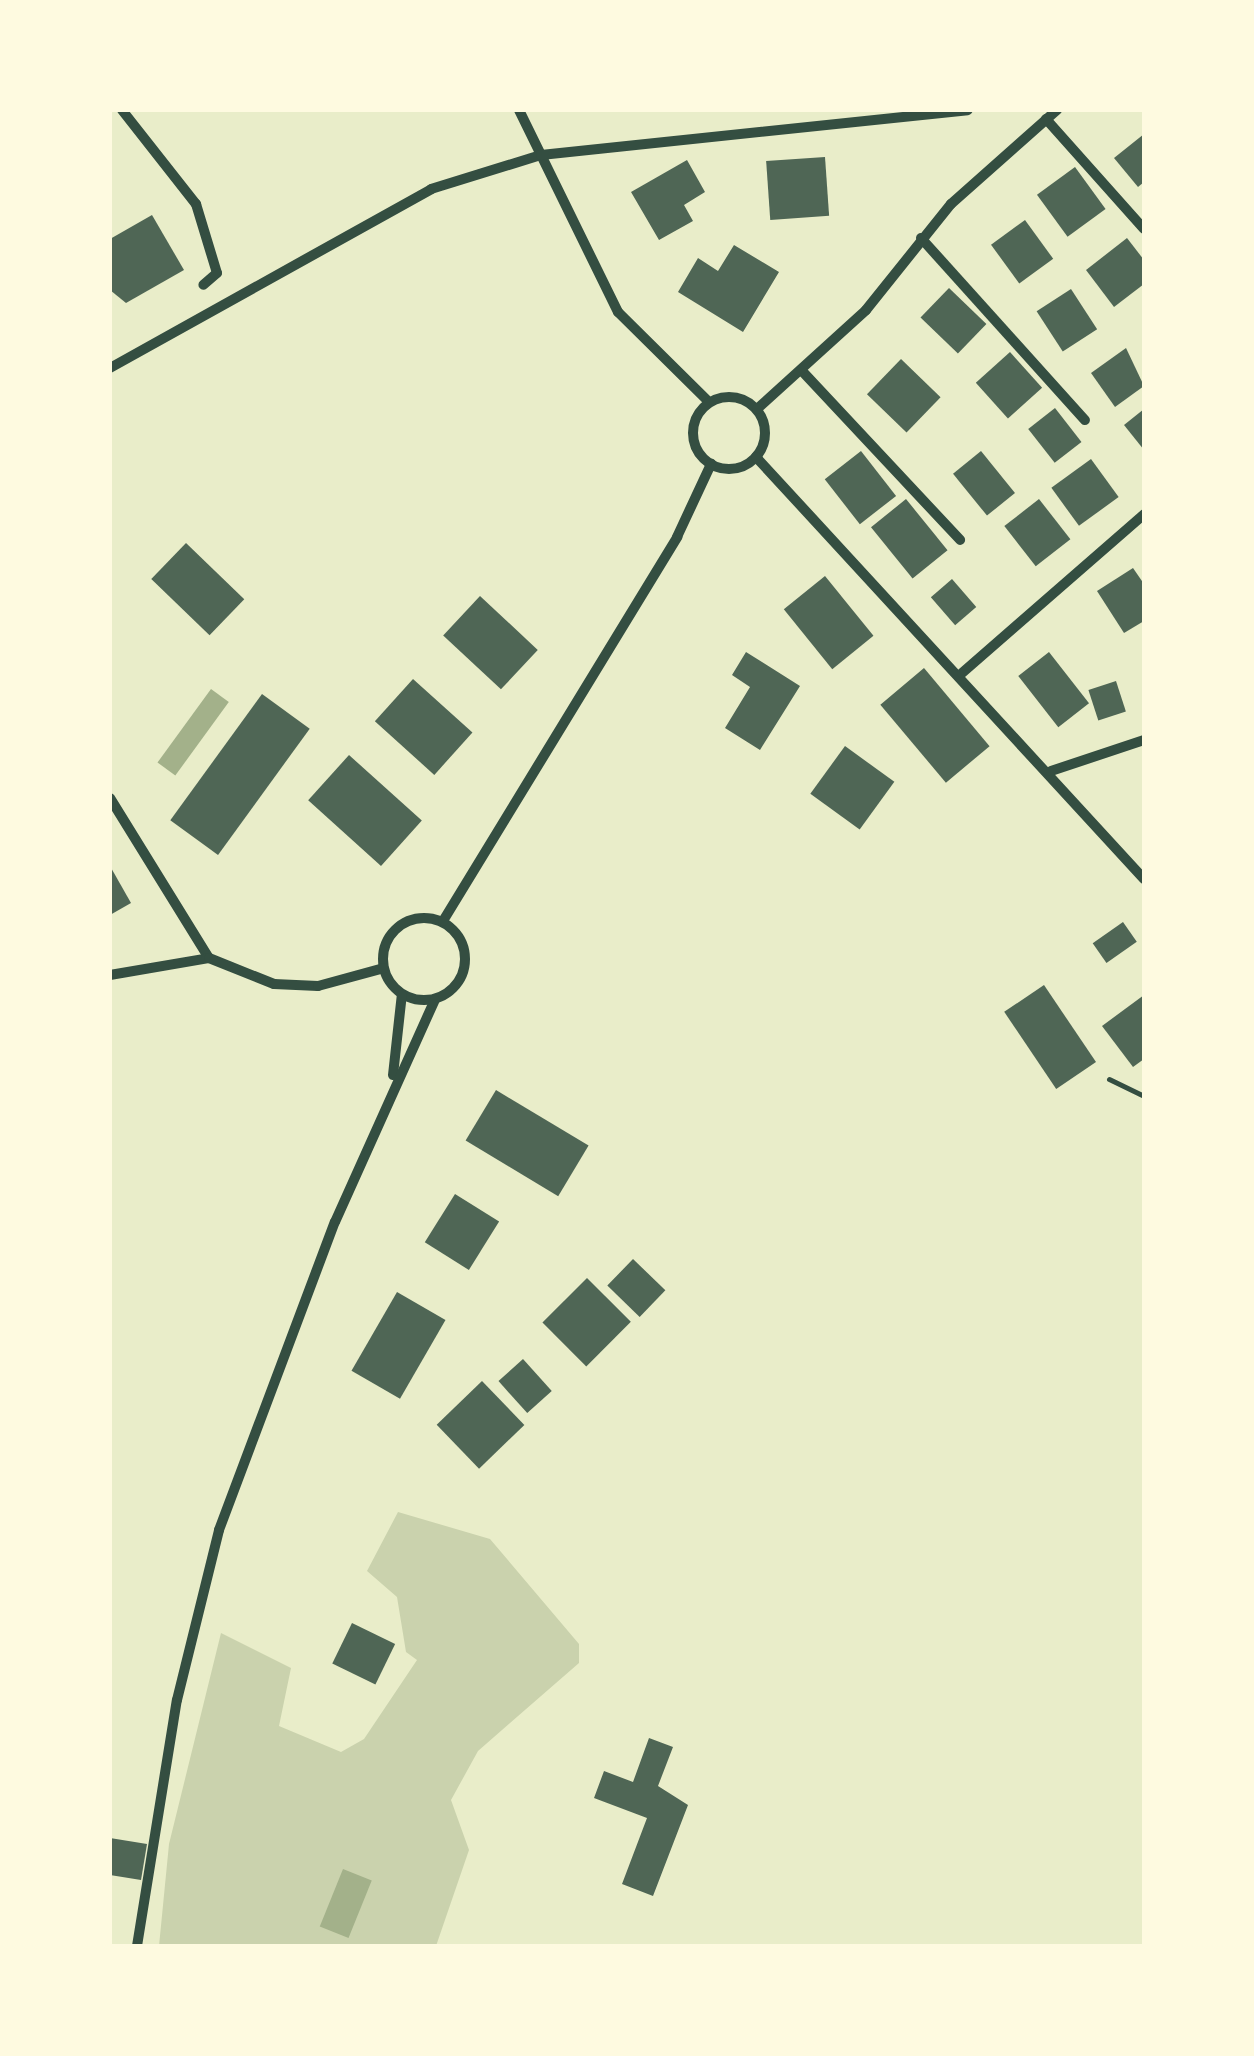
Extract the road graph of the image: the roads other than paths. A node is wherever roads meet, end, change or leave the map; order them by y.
1 (122, 110) edge
2 (519, 110) edge
3 (968, 110) edge
4 (1057, 110) edge
5 (1046, 119) junction
6 (541, 155) junction
7 (1144, 229) edge
8 (921, 238) junction
9 (203, 286) dead end
10 (110, 368) edge
11 (803, 372) junction
12 (710, 402) junction
13 (757, 409) junction
14 (1085, 420) dead end
15 (756, 457) junction
16 (710, 464) junction
17 (1144, 514) edge
18 (960, 540) dead end
19 (962, 674) junction
20 (1144, 740) edge
21 (1051, 771) junction
22 (110, 798) edge
23 (1144, 879) edge
24 (443, 921) junction
25 (209, 958) junction
26 (384, 968) junction
27 (110, 975) edge
28 (402, 994) junction
29 (436, 1000) junction
30 (391, 1086) junction
31 (137, 1946) edge

1 - 9 street
2 - 6 street
3 - 6 street
4 - 5 street
5 - 7 street
5 - 8 street
6 - 10 street
6 - 12 street
8 - 11 street
8 - 14 street
11 - 13 street
11 - 18 street
12 - 13 street
12 - 16 street
13 - 15 street
15 - 16 street
15 - 19 street
16 - 24 street
17 - 19 street
19 - 21 street
20 - 21 street
21 - 23 street
22 - 25 street
24 - 26 street
24 - 29 street
25 - 26 street
25 - 27 street
26 - 28 street
28 - 29 street
28 - 30 street
29 - 30 street
30 - 31 street

